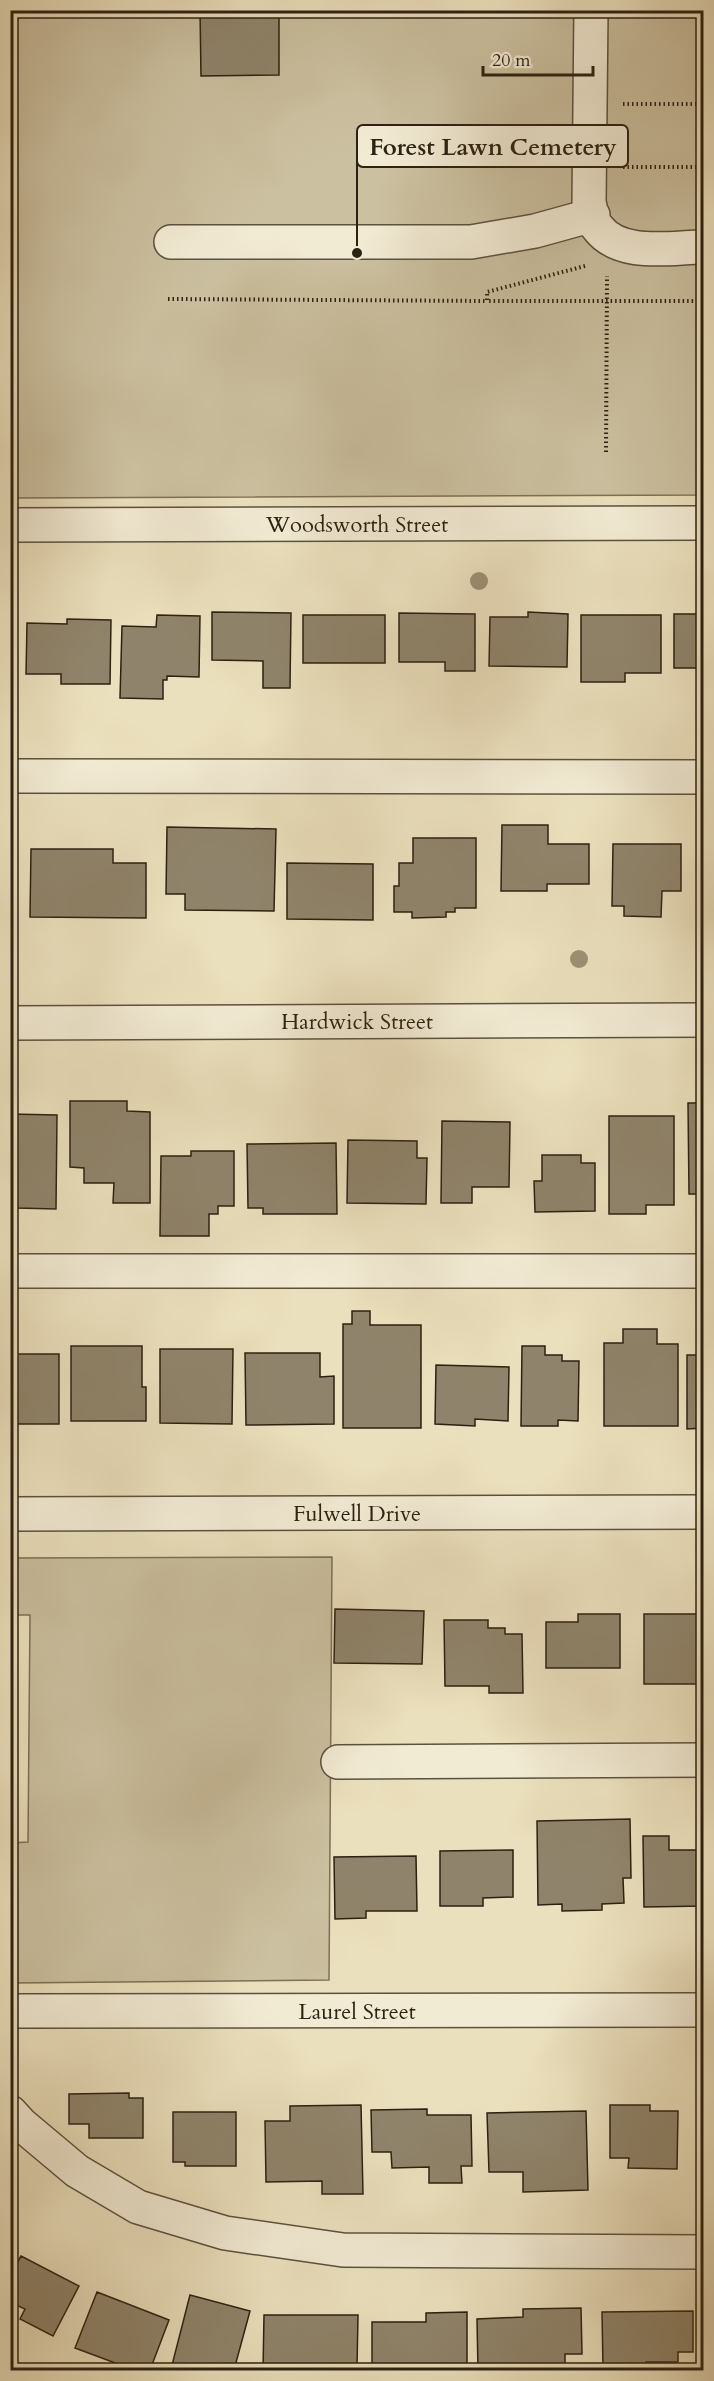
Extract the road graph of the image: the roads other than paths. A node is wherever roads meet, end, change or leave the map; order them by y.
1 (591, 10) edge
2 (593, 215) junction
3 (171, 242) dead end
4 (704, 247) edge
5 (704, 523) edge
6 (10, 525) edge
7 (10, 776) edge
8 (704, 777) edge
9 (704, 1020) edge
10 (10, 1023) edge
11 (10, 1271) edge
12 (704, 1271) edge
13 (704, 1512) edge
14 (10, 1514) edge
15 (704, 1760) edge
16 (338, 1762) dead end
17 (704, 2010) edge
18 (10, 2011) edge
19 (10, 2112) edge
20 (704, 2252) edge

1 - 2 street
2 - 3 street
2 - 4 street
5 - 6 street, Woodsworth Street
7 - 8 street
9 - 10 street, Hardwick Street
11 - 12 street
13 - 14 street, Fulwell Drive
15 - 16 street
17 - 18 street, Laurel Street
19 - 20 street

